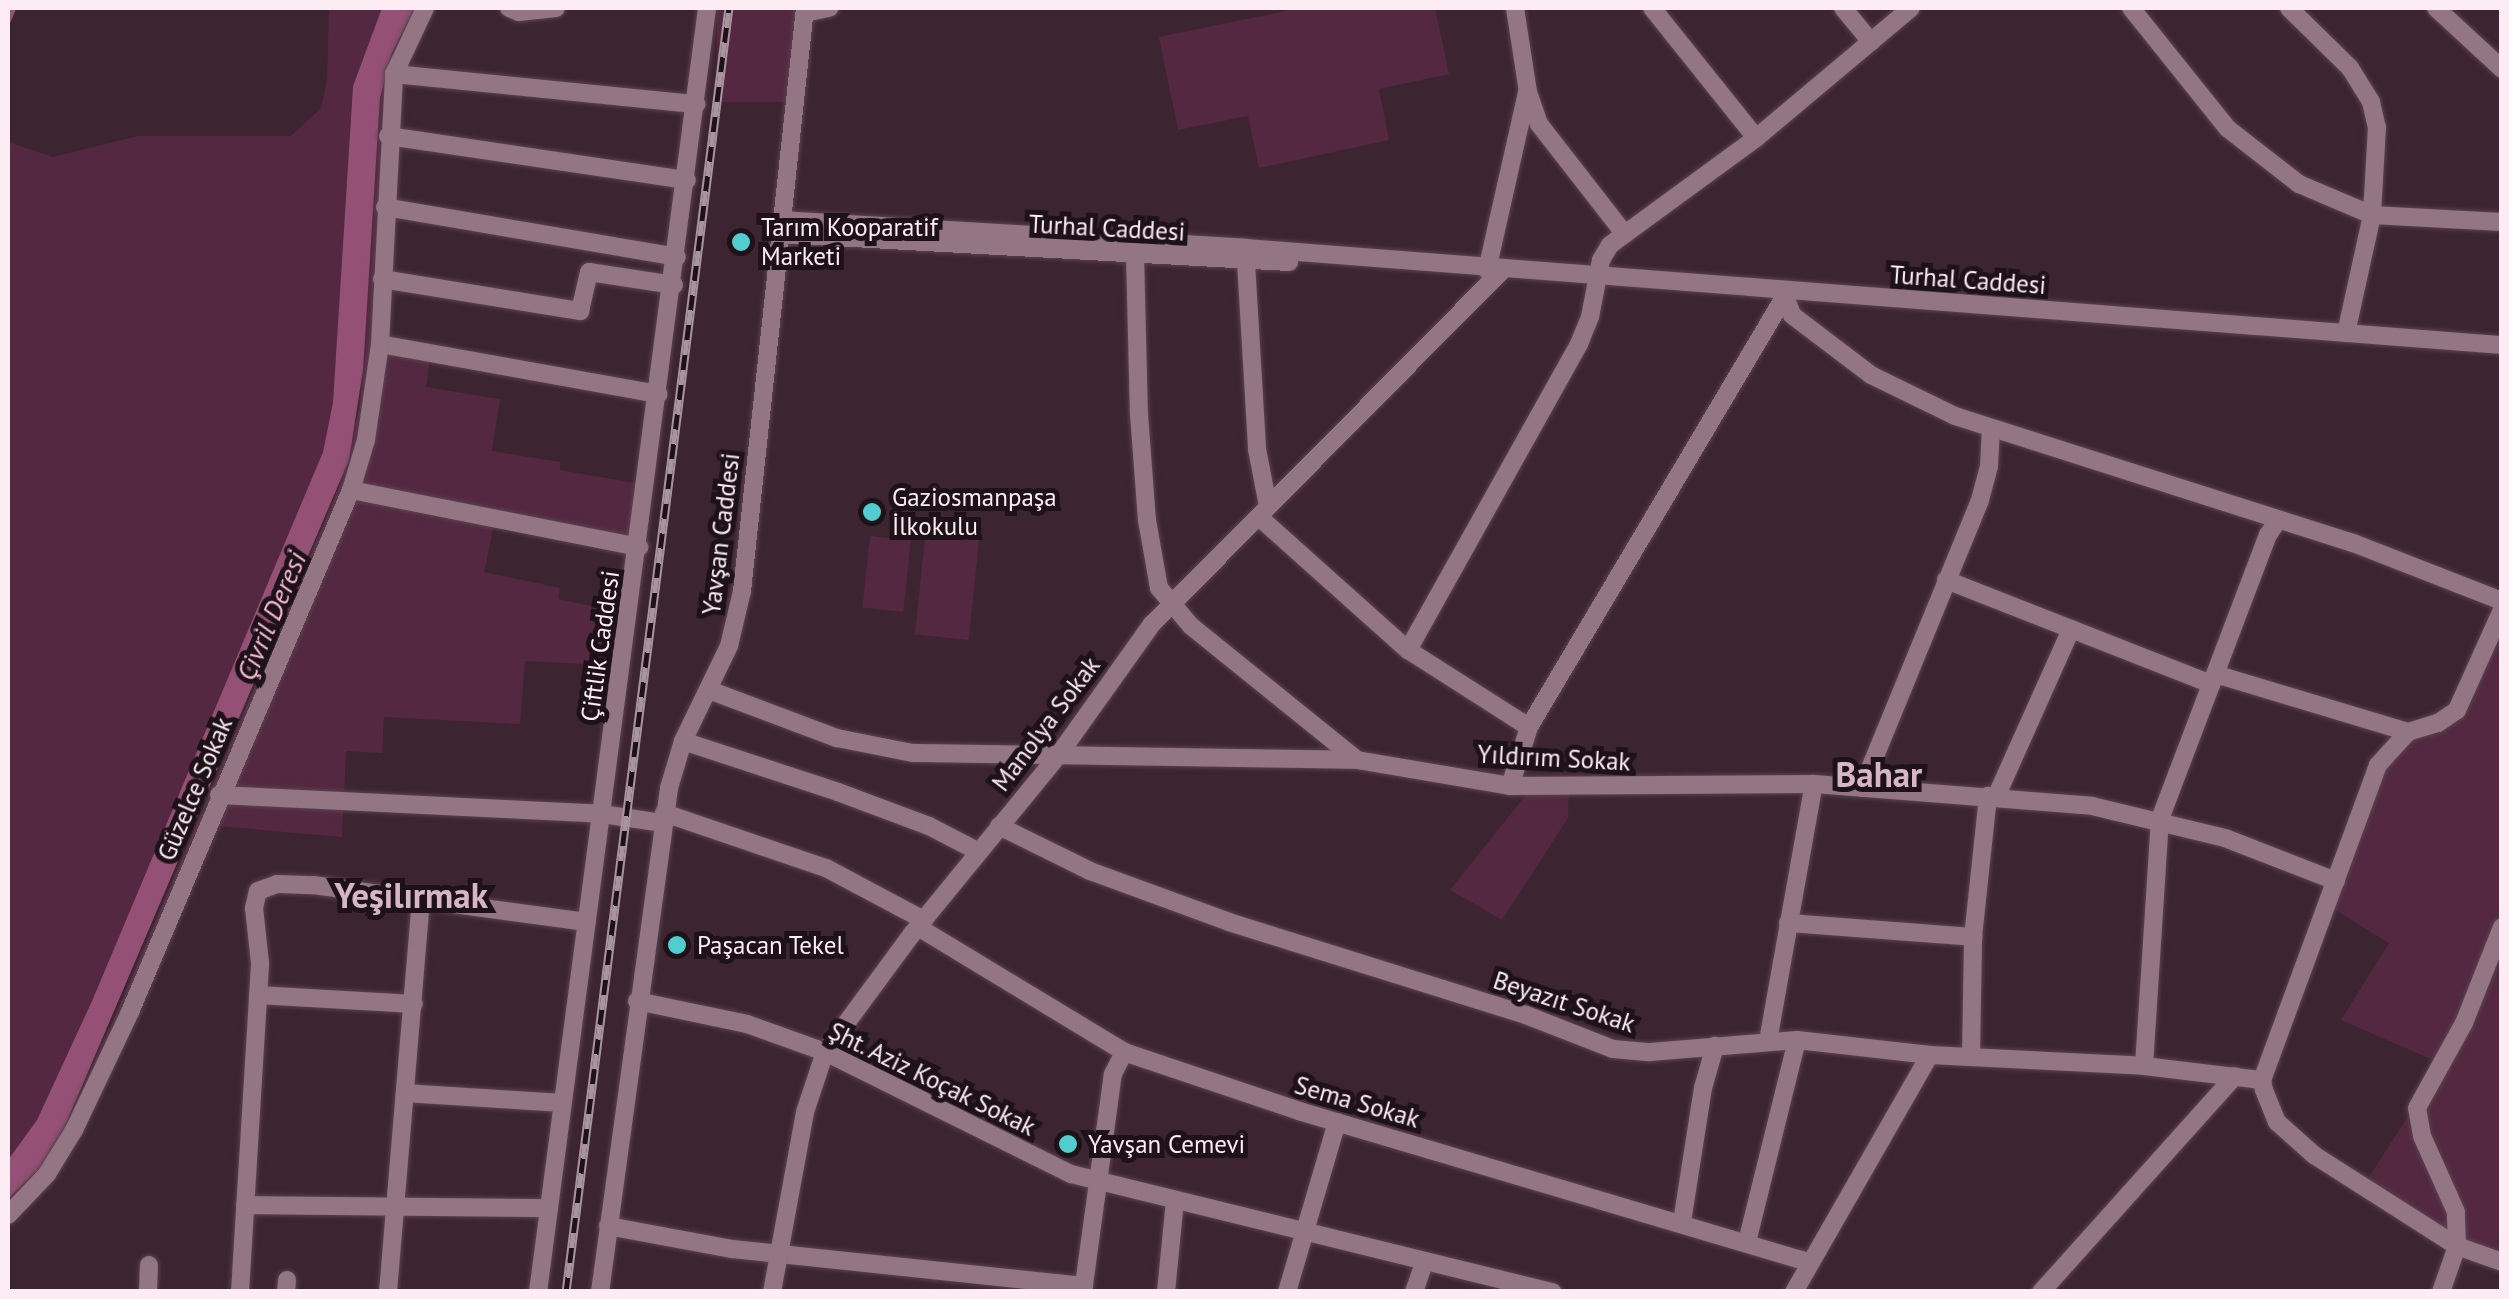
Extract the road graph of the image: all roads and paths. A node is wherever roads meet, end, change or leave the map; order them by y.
1 (438, 8) edge
2 (509, 8) edge
3 (556, 8) edge
4 (707, 8) edge
5 (829, 8) edge
6 (1515, 8) edge
7 (1652, 8) edge
8 (1843, 8) edge
9 (1911, 8) edge
10 (2131, 8) edge
11 (2289, 8) edge
12 (2436, 8) edge
13 (805, 10) edge
14 (422, 13) edge
15 (1872, 42) junction
16 (2502, 69) edge
17 (394, 74) junction
18 (1528, 92) junction
19 (697, 104) junction
20 (388, 136) junction
21 (1756, 138) junction
22 (687, 180) junction
23 (385, 207) junction
24 (2372, 214) junction
25 (2502, 222) edge
26 (781, 227) junction
27 (1624, 233) junction
28 (1135, 254) junction
29 (677, 257) junction
30 (1246, 262) junction
31 (1430, 265) junction
32 (1494, 270) junction
33 (1598, 278) junction
34 (382, 279) junction
35 (674, 286) junction
36 (1783, 295) junction
37 (2346, 333) junction
38 (380, 344) junction
39 (2502, 345) edge
40 (659, 394) junction
41 (1990, 429) junction
42 (351, 490) junction
43 (1264, 512) junction
44 (2278, 520) junction
45 (639, 548) junction
46 (1946, 580) junction
47 (2502, 600) edge
48 (1170, 606) junction
49 (2502, 610) edge
50 (2071, 629) junction
51 (1408, 650) junction
52 (2213, 679) junction
53 (709, 690) junction
54 (1529, 727) junction
55 (2408, 732) junction
56 (683, 740) junction
57 (1060, 754) junction
58 (1357, 760) junction
59 (1814, 784) junction
60 (1510, 786) junction
61 (1862, 788) junction
62 (219, 795) junction
63 (1992, 797) junction
64 (602, 814) junction
65 (664, 818) junction
66 (2160, 819) junction
67 (999, 826) junction
68 (979, 852) junction
69 (2336, 881) junction
70 (421, 898) junction
71 (588, 922) junction
72 (921, 923) junction
73 (1788, 923) junction
74 (2502, 927) edge
75 (1973, 937) junction
76 (258, 995) junction
77 (637, 1002) junction
78 (414, 1004) junction
79 (1797, 1040) junction
80 (1768, 1041) junction
81 (1715, 1046) junction
82 (825, 1052) junction
83 (1124, 1052) junction
84 (1930, 1054) junction
85 (1971, 1056) junction
86 (2144, 1066) junction
87 (2235, 1076) junction
88 (2262, 1080) junction
89 (405, 1093) junction
90 (562, 1103) junction
91 (1336, 1122) junction
92 (1096, 1181) junction
93 (1175, 1201) junction
94 (245, 1205) junction
95 (394, 1207) junction
96 (548, 1208) junction
97 (8, 1215) edge
98 (1682, 1222) junction
99 (608, 1226) junction
100 (1304, 1233) junction
101 (1747, 1242) junction
102 (2456, 1246) junction
103 (778, 1252) junction
104 (1808, 1262) junction
105 (2502, 1262) edge
106 (1424, 1263) junction
107 (149, 1265) dead end
108 (1083, 1289) edge
109 (2048, 1289) edge
110 (148, 1292) edge
111 (240, 1292) edge
112 (388, 1292) edge
113 (538, 1292) edge
114 (600, 1292) edge
115 (772, 1292) edge
116 (1166, 1292) edge
117 (1288, 1292) edge
118 (1414, 1292) edge
119 (1554, 1292) edge
120 (1794, 1292) edge
121 (2441, 1292) edge

1 - 14 street
2 - 3 street
4 - 19 street, Çiftlik Caddesi
5 - 13 street
6 - 18 street
7 - 21 street
8 - 15 street
9 - 15 street
10 - 24 street
11 - 24 street
12 - 16 street
13 - 26 street, Yavşan Caddesi
14 - 17 street, Güzelce Sokak
15 - 21 street
17 - 19 street
17 - 20 street, Güzelce Sokak
18 - 27 street
18 - 32 street
19 - 22 street, Çiftlik Caddesi
20 - 22 street
20 - 23 street, Güzelce Sokak
21 - 27 street
22 - 29 street, Çiftlik Caddesi
23 - 29 street
23 - 34 street, Güzelce Sokak
24 - 25 street
24 - 37 street
26 - 28 street, Turhal Caddesi
26 - 31 street, Turhal Caddesi
26 - 53 street, Yavşan Caddesi
27 - 33 street
28 - 30 street, Turhal Caddesi
28 - 48 street
29 - 35 street, Çiftlik Caddesi
30 - 31 street, Turhal Caddesi
30 - 43 street
31 - 32 street, Turhal Caddesi
32 - 33 street, Turhal Caddesi
32 - 43 street, Manolya Sokak
33 - 36 street, Turhal Caddesi
33 - 51 street
34 - 35 street
34 - 38 street, Güzelce Sokak
35 - 40 street, Çiftlik Caddesi
36 - 37 street, Turhal Caddesi
36 - 41 street
36 - 54 street
37 - 39 street, Turhal Caddesi
38 - 40 street
38 - 42 street, Güzelce Sokak
40 - 45 street, Çiftlik Caddesi
41 - 44 street
41 - 46 street
42 - 45 street
42 - 62 street, Güzelce Sokak
43 - 48 street, Manolya Sokak
43 - 51 street
44 - 47 street
44 - 52 street
45 - 64 street, Çiftlik Caddesi
46 - 50 street
46 - 61 street
48 - 57 street, Manolya Sokak
48 - 58 street
49 - 55 street
50 - 52 street
50 - 63 street
51 - 54 street
52 - 55 street
52 - 66 street
53 - 56 street, Yavşan Caddesi
53 - 57 street, Yıldırım Sokak
54 - 60 street
55 - 69 street
56 - 65 street, Yavşan Caddesi
56 - 68 street
57 - 58 street, Yıldırım Sokak
57 - 67 street, Manolya Sokak
58 - 60 street, Yıldırım Sokak
59 - 60 street, Yıldırım Sokak
59 - 61 street, Yıldırım Sokak
59 - 73 street
61 - 63 street, Yıldırım Sokak
62 - 64 street, Sema Sokak
62 - 97 street, Güzelce Sokak
63 - 66 street, Yıldırım Sokak
63 - 75 street
64 - 65 street, Sema Sokak
64 - 71 street, Çiftlik Caddesi
65 - 72 street, Sema Sokak
65 - 77 street, Yavşan Caddesi
66 - 69 street, Yıldırım Sokak
66 - 86 street
67 - 68 street, Manolya Sokak
67 - 81 street, Beyazıt Sokak
68 - 72 street, Manolya Sokak
69 - 88 street
70 - 71 street
70 - 76 street
70 - 78 street
71 - 90 street, Çiftlik Caddesi
72 - 82 street, Manolya Sokak
72 - 83 street, Sema Sokak
73 - 75 street
73 - 80 street
74 - 102 street
75 - 85 street
76 - 78 street
76 - 94 street
77 - 82 street, Şht. Aziz Koçak Sokak
77 - 99 street, Yavşan Caddesi
78 - 89 street
79 - 80 street, Beyazıt Sokak
79 - 84 street, Beyazıt Sokak
79 - 101 street
80 - 81 street, Beyazıt Sokak
81 - 98 street
82 - 92 street, Şht. Aziz Koçak Sokak
82 - 103 street, Manolya Sokak
83 - 91 street, Sema Sokak
83 - 92 street
84 - 85 street, Beyazıt Sokak
84 - 104 street
85 - 86 street, Beyazıt Sokak
86 - 87 street, Beyazıt Sokak
87 - 88 street, Beyazıt Sokak
87 - 109 street
88 - 102 street
89 - 90 street
89 - 95 street
90 - 96 street, Çiftlik Caddesi
91 - 98 street, Sema Sokak
91 - 100 street
92 - 93 street, Şht. Aziz Koçak Sokak
92 - 108 street
93 - 100 street, Şht. Aziz Koçak Sokak
93 - 116 street
94 - 95 street
94 - 111 street
95 - 96 street
95 - 112 street
96 - 113 street, Çiftlik Caddesi
98 - 101 street, Sema Sokak
99 - 103 street
99 - 114 street, Yavşan Caddesi
100 - 106 street, Şht. Aziz Koçak Sokak
100 - 117 street
101 - 104 street, Sema Sokak
102 - 105 street
102 - 121 street
103 - 108 street
103 - 115 street, Manolya Sokak
104 - 120 street
106 - 118 street
106 - 119 street, Şht. Aziz Koçak Sokak
107 - 110 street

